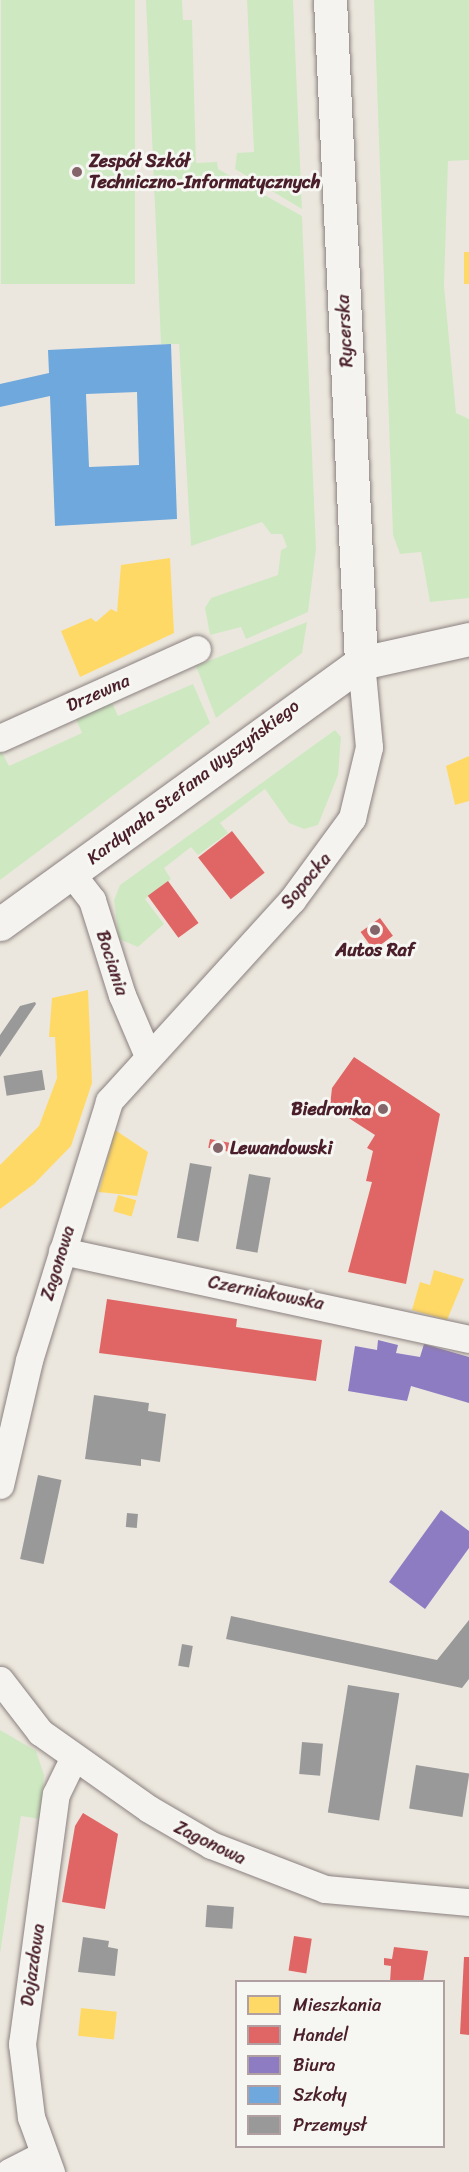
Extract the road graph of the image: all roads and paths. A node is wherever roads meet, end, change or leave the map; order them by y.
1 (330, 0) edge
2 (469, 639) edge
3 (197, 649) dead end
4 (361, 663) junction
5 (0, 738) edge
6 (70, 873) junction
7 (0, 924) edge
8 (148, 1056) junction
9 (62, 1251) junction
10 (469, 1339) edge
11 (0, 1485) edge
12 (0, 1680) edge
13 (10, 1709) edge
14 (74, 1757) junction
15 (469, 1902) edge
16 (47, 2163) edge
17 (9, 2172) edge

1 - 4 main road, Rycerska
2 - 4 main road
3 - 5 street, Drzewna
4 - 6 main road, Kardynała Stefana Wyszyńskiego
4 - 8 street, Sopocka
6 - 7 main road, Kardynała Stefana Wyszyńskiego
6 - 8 street, Bociania
8 - 9 street, Zagonowa
9 - 10 street, Czerniakowska
9 - 11 street, Zagonowa
12 - 13 street, Zagonowa
13 - 14 street, Zagonowa
14 - 15 street, Zagonowa
14 - 16 street, Dojazdowa
16 - 17 street

